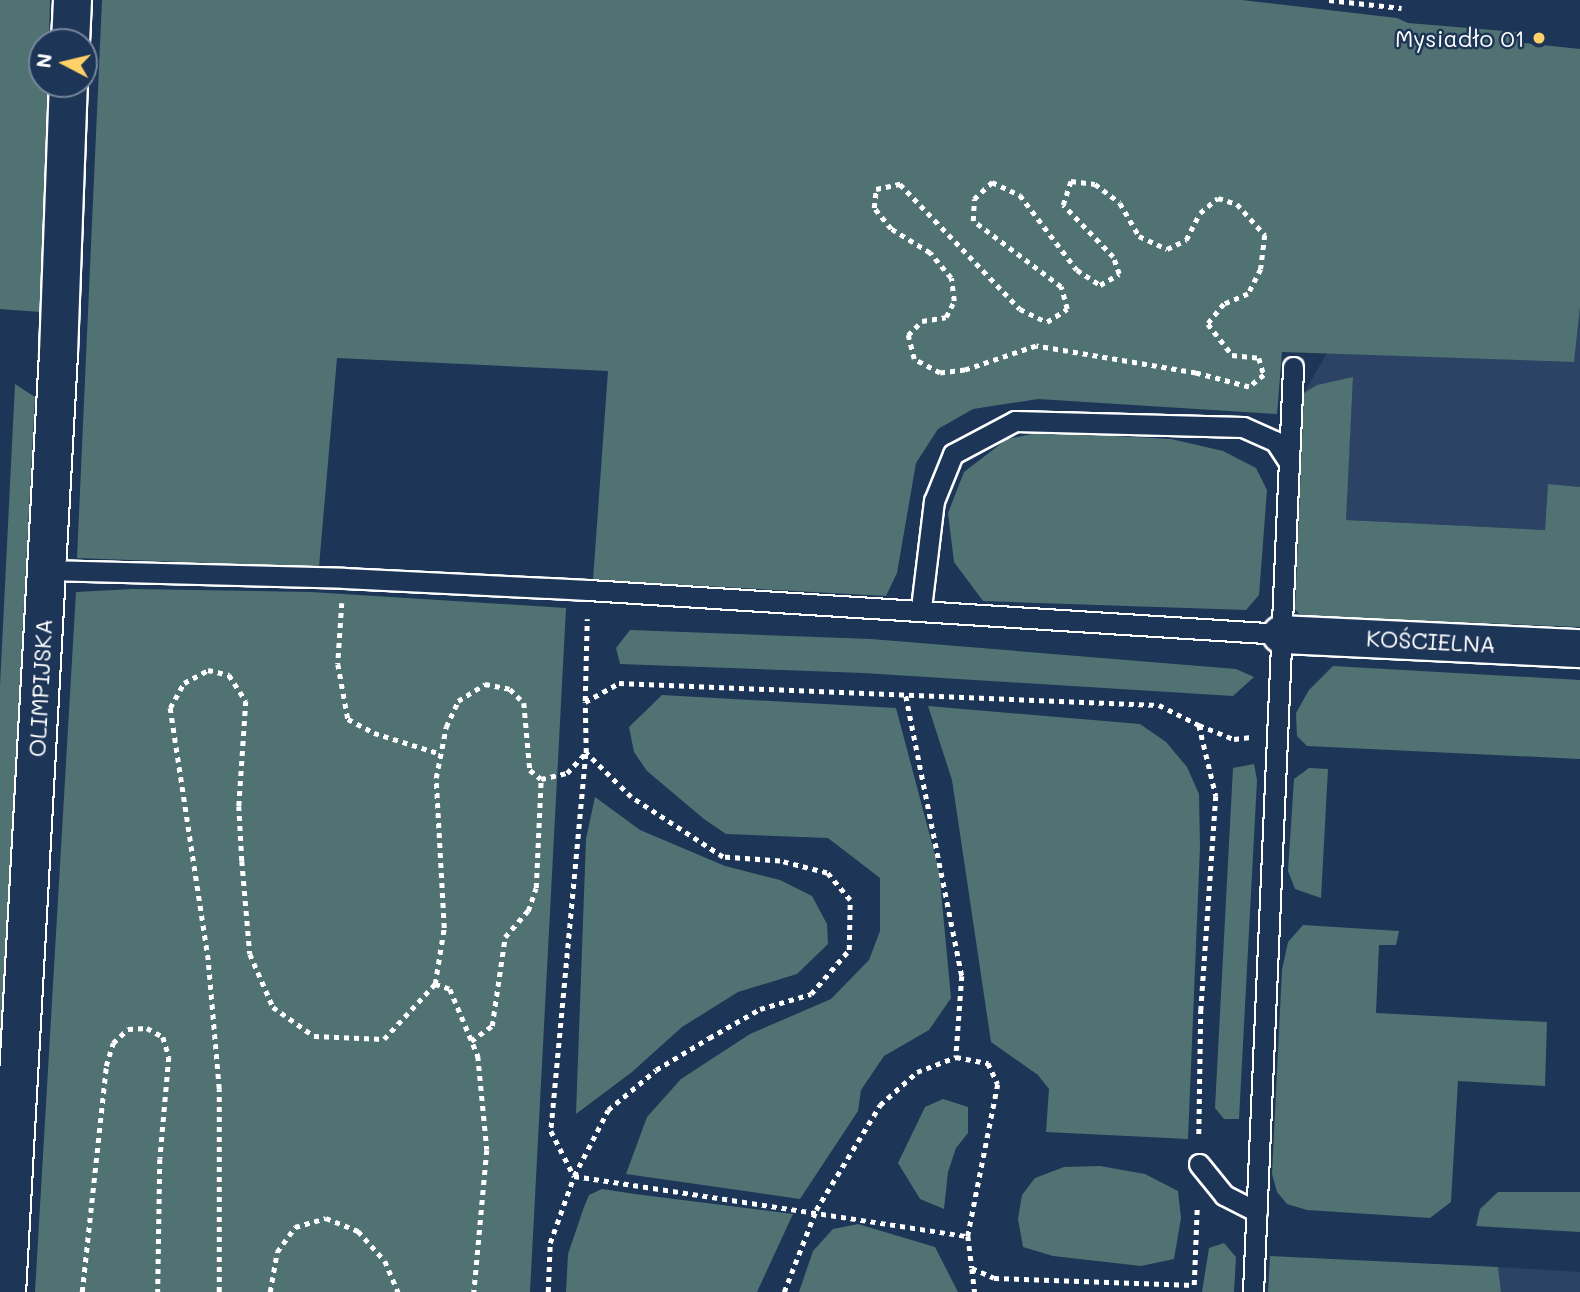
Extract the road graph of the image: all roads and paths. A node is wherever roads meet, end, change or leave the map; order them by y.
1 (72, 0) edge
2 (1329, 0) edge
3 (1402, 8) dead end
4 (71, 28) edge
5 (67, 98) edge
6 (1293, 367) dead end
7 (1249, 387) joint
8 (1288, 461) junction
9 (46, 570) junction
10 (344, 578) junction
11 (588, 590) junction
12 (920, 608) junction
13 (1281, 634) junction
14 (1580, 648) edge
15 (906, 696) junction
16 (585, 702) junction
17 (1199, 725) junction
18 (1277, 734) junction
19 (586, 753) junction
20 (441, 754) junction
21 (541, 779) junction
22 (435, 984) junction
23 (471, 1041) junction
24 (956, 1057) junction
25 (1199, 1164) junction
26 (574, 1176) junction
27 (817, 1210) junction
28 (1257, 1212) junction
29 (968, 1236) junction
30 (972, 1268) junction
31 (1194, 1285) junction
32 (6, 1292) edge
33 (82, 1292) edge
34 (158, 1292) edge
35 (219, 1292) edge
36 (270, 1292) edge
37 (398, 1292) edge
38 (474, 1292) edge
39 (548, 1292) edge
40 (784, 1292) edge
41 (975, 1292) edge
42 (1193, 1292) edge
43 (1253, 1292) edge

1 - 4 street
2 - 3 path
5 - 9 street, OLIMPIJSKA
6 - 8 lane
7 - 7 path
8 - 12 lane
8 - 13 lane
9 - 10 lane
9 - 32 street, OLIMPIJSKA
10 - 11 lane
10 - 20 path
11 - 12 lane
11 - 16 path
12 - 13 lane
13 - 14 street, KOŚCIELNA
13 - 18 lane
15 - 16 path
15 - 17 path
15 - 24 path
16 - 19 path
17 - 18 path
17 - 25 path
18 - 28 lane
19 - 21 path
19 - 26 path
19 - 26 path
20 - 21 path
20 - 22 path
21 - 23 path
22 - 23 path
22 - 35 path
23 - 38 path
24 - 27 path
24 - 29 path
25 - 28 lane
25 - 31 path
26 - 27 path
26 - 39 path
27 - 29 path
27 - 40 path
28 - 43 lane
29 - 30 path
30 - 31 path
30 - 41 path
31 - 42 path
33 - 34 path
36 - 37 path

